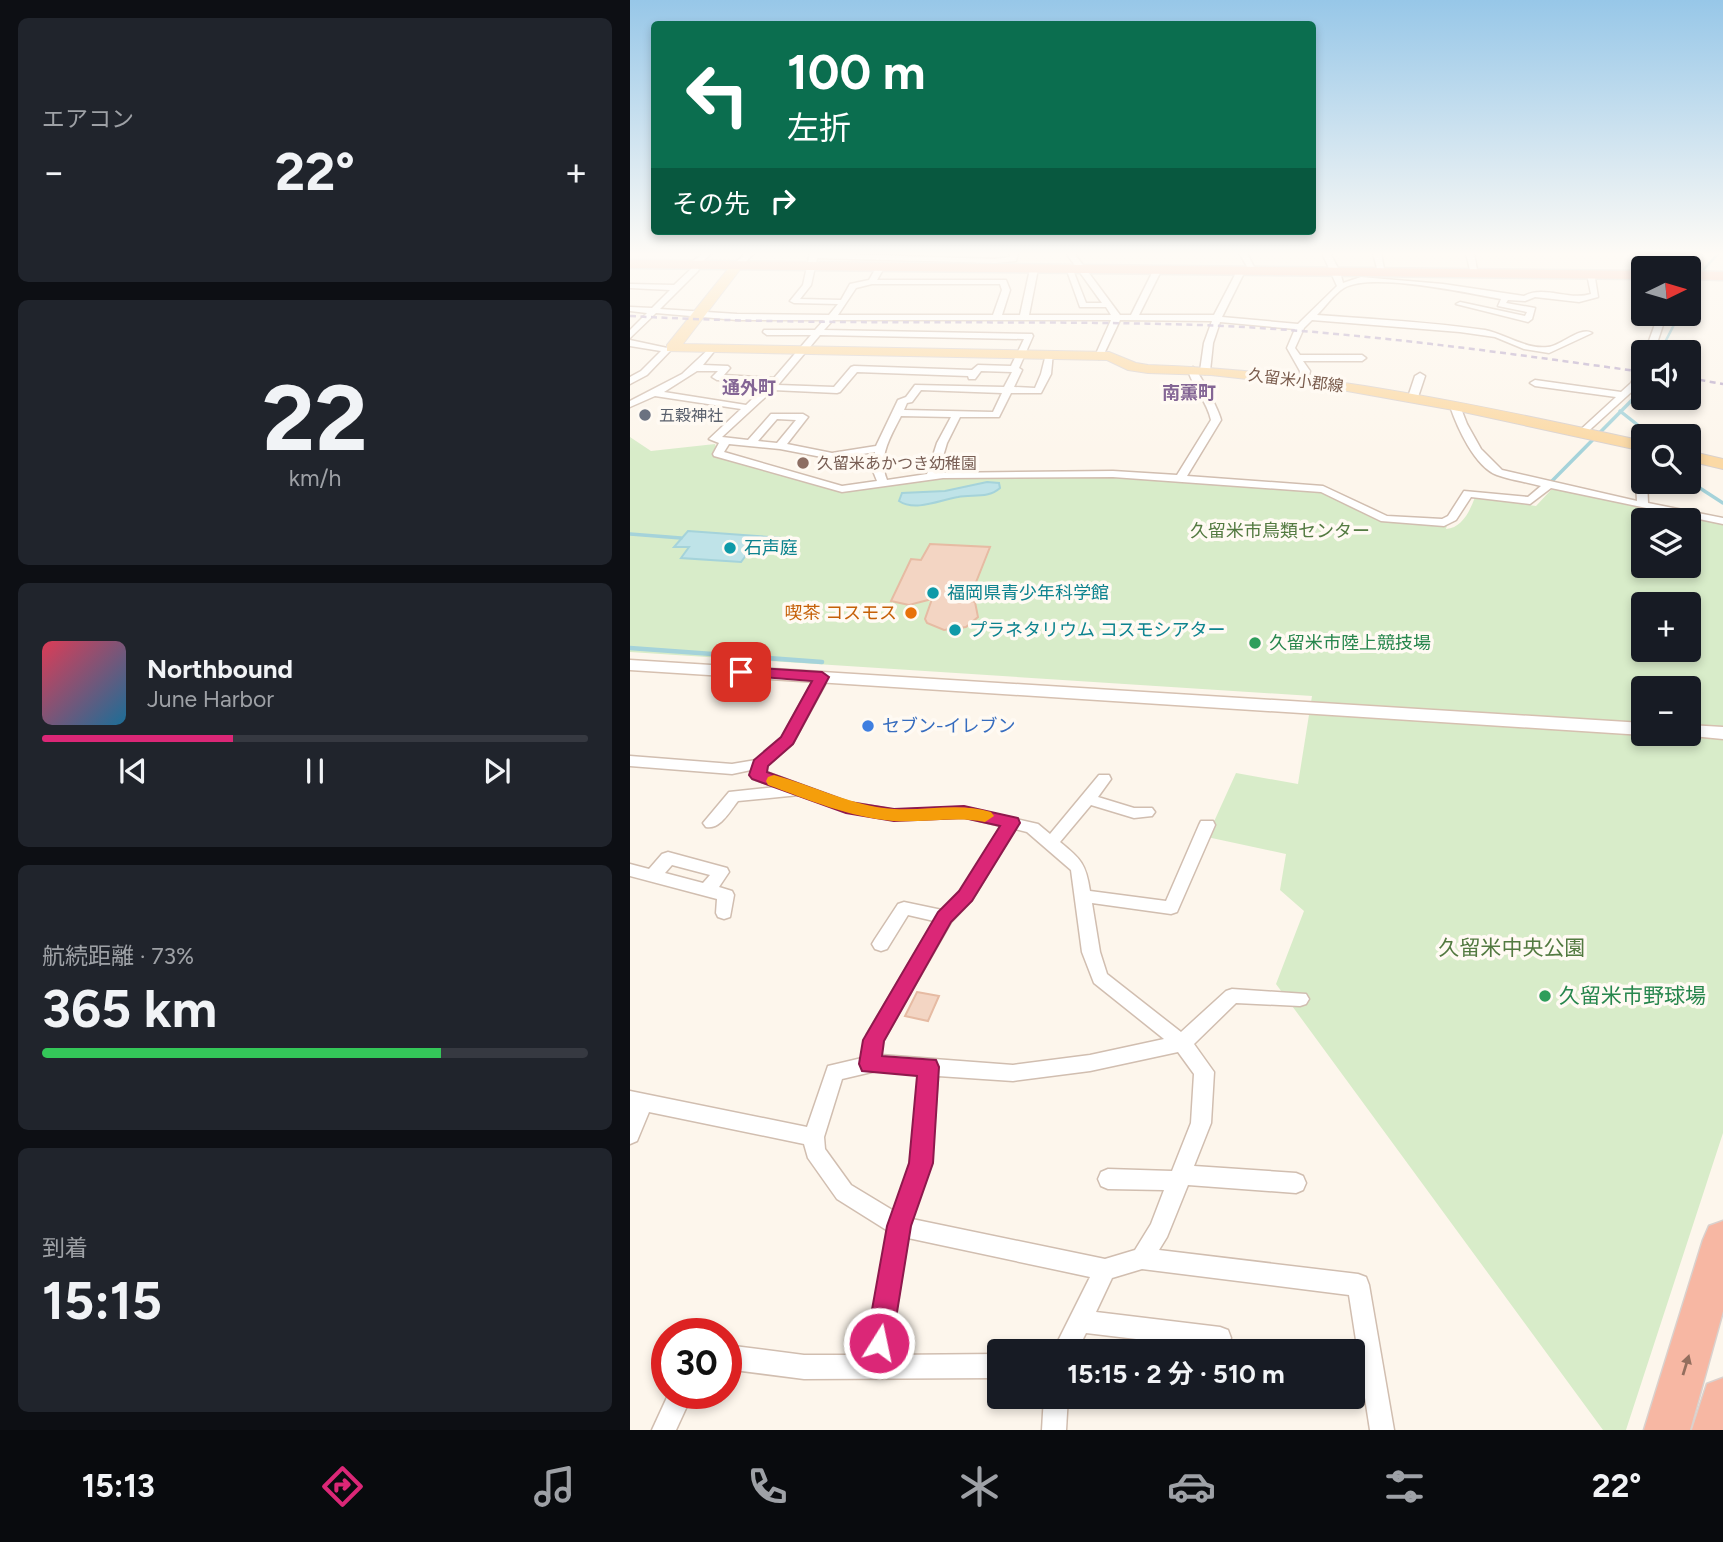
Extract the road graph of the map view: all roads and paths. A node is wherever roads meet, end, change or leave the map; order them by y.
1 (645, 320) edge
2 (694, 320) edge
3 (829, 320) edge
4 (998, 320) edge
5 (1116, 320) edge
6 (1216, 320) edge
7 (1233, 320) edge
8 (1307, 320) edge
9 (1344, 320) edge
10 (1466, 320) edge
11 (1300, 327) junction
12 (1460, 329) junction
13 (766, 332) dead end
14 (816, 332) junction
15 (1588, 333) dead end
16 (630, 335) edge
17 (995, 335) junction
18 (630, 343) edge
19 (670, 349) junction
20 (712, 349) junction
21 (801, 351) junction
22 (987, 353) junction
23 (1020, 354) junction
24 (1050, 354) junction
25 (1099, 356) junction
26 (1298, 358) junction
27 (1362, 358) dead end
28 (696, 368) junction
29 (1014, 369) junction
30 (1199, 371) junction
31 (975, 373) junction
32 (1420, 376) dead end
33 (630, 381) edge
34 (1303, 381) junction
35 (1535, 383) dead end
36 (774, 384) junction
37 (1631, 388) edge
38 (965, 389) junction
39 (1008, 390) junction
40 (656, 393) junction
41 (1624, 395) junction
42 (1413, 397) junction
43 (630, 404) edge
44 (1455, 405) junction
45 (750, 408) junction
46 (898, 413) junction
47 (956, 416) junction
48 (1583, 433) junction
49 (726, 440) junction
50 (751, 443) junction
51 (1631, 444) edge
52 (780, 446) junction
53 (880, 448) junction
54 (1701, 459) edge
55 (1723, 464) edge
56 (932, 475) junction
57 (1180, 479) junction
58 (883, 484) junction
59 (1548, 485) junction
60 (1643, 494) edge
61 (1643, 505) junction
62 (1723, 521) edge
63 (630, 665) edge
64 (822, 677) junction
65 (1631, 728) edge
66 (1701, 732) edge
67 (1723, 733) edge
68 (631, 763) edge
69 (760, 764) junction
70 (1104, 779) dead end
71 (802, 791) junction
72 (1087, 799) junction
73 (1147, 812) dead end
74 (711, 823) dead end
75 (1011, 823) junction
76 (1207, 825) dead end
77 (1051, 843) junction
78 (630, 870) edge
79 (1083, 896) junction
80 (724, 913) dead end
81 (945, 917) junction
82 (881, 944) dead end
83 (1300, 999) dead end
84 (1182, 1043) junction
85 (870, 1064) junction
86 (929, 1067) junction
87 (636, 1101) edge
88 (630, 1135) edge
89 (814, 1137) junction
90 (1180, 1178) junction
91 (1108, 1179) dead end
92 (1296, 1183) dead end
93 (899, 1226) junction
94 (1723, 1240) edge
95 (1142, 1258) junction
96 (1105, 1270) junction
97 (1080, 1321) junction
98 (1220, 1338) dead end
99 (1071, 1339) edge
100 (742, 1359) edge
101 (876, 1366) junction
102 (987, 1366) edge
103 (1723, 1401) edge
104 (674, 1409) edge
105 (1055, 1409) edge
106 (664, 1430) edge
107 (1054, 1430) edge
108 (1382, 1430) edge
109 (1667, 1430) edge
110 (1715, 1430) edge

1 - 16 street
2 - 19 main road
3 - 14 street
4 - 17 street
5 - 25 street
6 - 30 street
7 - 11 street
8 - 11 street
9 - 12 street
10 - 12 street
11 - 26 street
12 - 15 street
13 - 14 street
14 - 17 street
14 - 21 street
17 - 22 street
17 - 23 street
18 - 19 street
19 - 20 main road, 久留米小郡線
19 - 33 street
20 - 21 main road, 久留米小郡線
20 - 28 street
21 - 22 main road, 久留米小郡線
21 - 36 street
22 - 23 main road, 久留米小郡線
23 - 24 main road, 久留米小郡線
23 - 29 street
24 - 25 main road, 久留米小郡線
24 - 39 street
25 - 30 main road, 久留米小郡線
26 - 27 street
26 - 34 street
28 - 36 street
28 - 40 street
29 - 31 street
29 - 39 street
30 - 34 main road, 久留米小郡線
30 - 57 street
31 - 36 street
31 - 38 street
32 - 42 street
34 - 42 main road, 久留米小郡線
35 - 41 street
36 - 45 street
37 - 41 street
38 - 39 street
38 - 46 street
39 - 47 street
40 - 43 street
40 - 45 street
41 - 48 street
42 - 44 main road, 久留米小郡線
44 - 48 main road, 久留米小郡線
44 - 59 street
45 - 49 street
46 - 47 street
46 - 53 street
47 - 56 street
48 - 51 main road, 久留米小郡線
49 - 50 street
49 - 58 street
50 - 52 street
50 - 52 street
52 - 53 street
53 - 58 street
54 - 55 main road
56 - 57 street
56 - 58 street
57 - 59 street
59 - 61 street
60 - 61 street
61 - 62 street
63 - 64 street
64 - 65 street
64 - 69 street
66 - 67 street
68 - 69 street
69 - 71 street
70 - 72 street
71 - 74 street
71 - 75 street
72 - 73 street
72 - 77 street
75 - 77 street
75 - 81 street
76 - 79 street
77 - 79 street
78 - 80 street
79 - 84 street
81 - 82 street
81 - 85 street
83 - 84 street
84 - 86 street
84 - 90 street
85 - 86 street
85 - 89 street
86 - 93 street
87 - 88 street
87 - 89 street
89 - 93 street
90 - 91 street
90 - 92 street
90 - 95 street
93 - 96 street
93 - 101 street
109 -> 94 highway
95 - 96 street
95 - 108 street
96 - 97 street
97 - 98 street
97 - 99 street
100 - 101 street
101 - 102 street
103 - 110 highway
104 - 106 street
105 - 107 street

